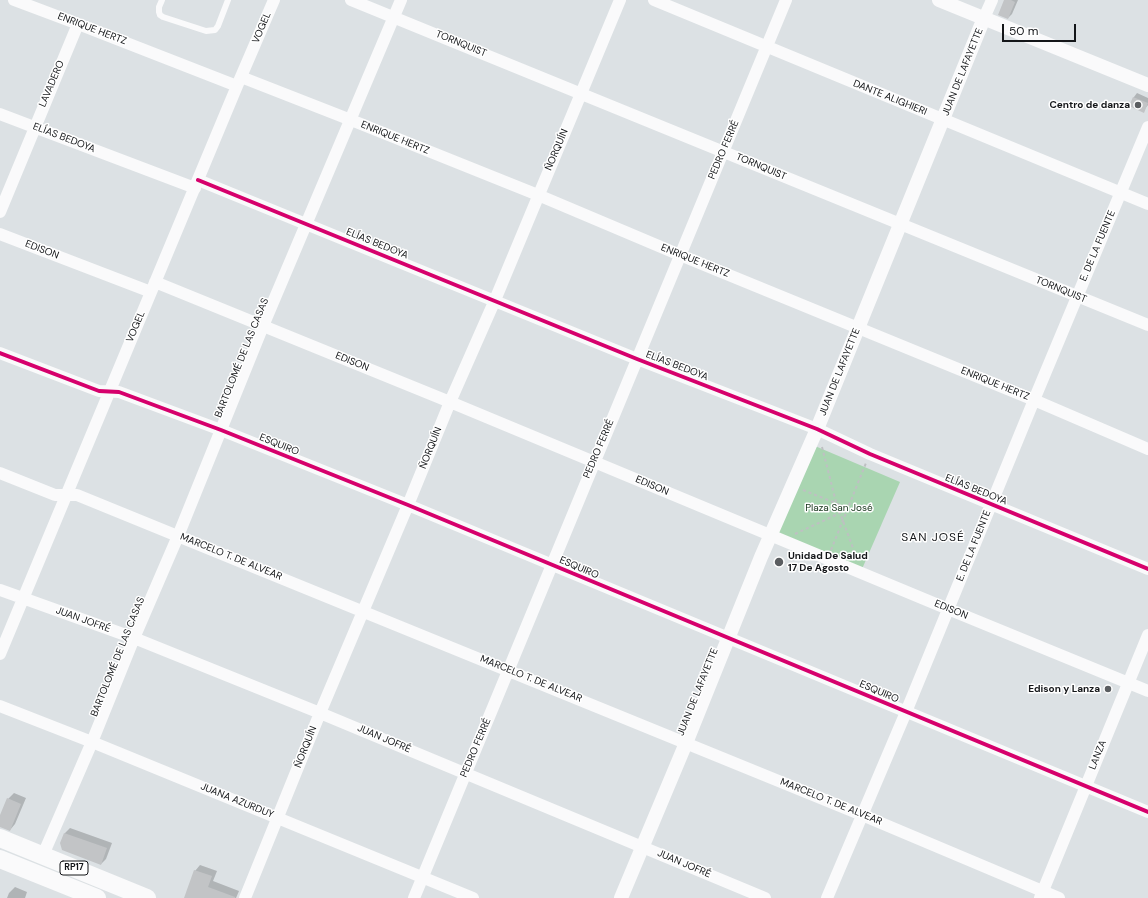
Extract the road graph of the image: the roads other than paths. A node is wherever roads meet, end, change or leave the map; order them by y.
1 (14, 0) edge
2 (162, 0) edge
3 (228, 0) edge
4 (274, 0) edge
5 (351, 0) edge
6 (401, 0) edge
7 (620, 0) edge
8 (654, 0) edge
9 (786, 0) edge
10 (939, 0) edge
11 (992, 0) edge
12 (394, 17) junction
13 (984, 18) junction
14 (78, 24) junction
15 (767, 47) junction
16 (239, 81) junction
17 (1148, 85) edge
18 (581, 93) junction
19 (0, 114) edge
20 (351, 120) junction
21 (944, 120) junction
22 (35, 127) junction
23 (1148, 127) edge
24 (724, 151) junction
25 (197, 184) junction
26 (1121, 193) junction
27 (538, 195) junction
28 (1148, 204) edge
29 (0, 212) edge
30 (306, 224) junction
31 (900, 225) junction
32 (0, 234) edge
33 (680, 255) junction
34 (153, 287) junction
35 (1077, 296) junction
36 (495, 300) junction
37 (1148, 325) edge
38 (263, 326) junction
39 (858, 327) junction
40 (0, 353) edge
41 (638, 359) junction
42 (109, 392) junction
43 (1034, 400) junction
44 (450, 402) junction
45 (817, 429) junction
46 (221, 430) junction
47 (1148, 448) edge
48 (594, 462) junction
49 (0, 473) edge
50 (66, 495) junction
51 (408, 505) junction
52 (991, 505) junction
53 (178, 536) junction
54 (776, 538) junction
55 (552, 565) junction
56 (1148, 569) edge
57 (0, 590) edge
58 (24, 599) junction
59 (948, 609) junction
60 (363, 611) junction
61 (1148, 635) edge
62 (134, 638) junction
63 (728, 638) junction
64 (0, 654) edge
65 (508, 670) junction
66 (1128, 683) junction
67 (1148, 691) edge
68 (0, 706) edge
69 (906, 712) junction
70 (320, 713) junction
71 (92, 742) junction
72 (686, 743) junction
73 (465, 773) junction
74 (1086, 785) junction
75 (1148, 812) edge
76 (862, 815) junction
77 (278, 817) junction
78 (0, 838) edge
79 (642, 846) junction
80 (43, 855) junction
81 (0, 859) edge
82 (422, 877) junction
83 (1041, 895) edge
84 (97, 898) edge
85 (147, 898) edge
86 (245, 898) edge
87 (414, 898) edge
88 (473, 898) edge
89 (621, 898) edge
90 (765, 898) edge
91 (828, 898) edge
92 (1059, 898) edge

1 - 14 street, ENRIQUE HERTZ
2 - 3 lane
4 - 16 street, VOGEL
5 - 12 street, TORNQUIST
6 - 12 street, BARTOLOMÉ DE LAS CASAS
7 - 18 street, ÑORQUÍN
8 - 15 street, DANTE ALIGHIERI
9 - 15 street, PEDRO FERRÉ
10 - 13 street
11 - 13 street, JUAN DE LAFAYETTE
12 - 18 street, TORNQUIST
12 - 20 street, BARTOLOMÉ DE LAS CASAS
13 - 17 street
13 - 21 street, JUAN DE LAFAYETTE
14 - 16 street, ENRIQUE HERTZ
14 - 22 street, LAVADERO
15 - 21 street, DANTE ALIGHIERI
15 - 24 street, PEDRO FERRÉ
16 - 20 street, ENRIQUE HERTZ
16 - 25 street, VOGEL
18 - 24 street, TORNQUIST
18 - 27 street, ÑORQUÍN
19 - 22 street, ELÍAS BEDOYA
20 - 27 street, ENRIQUE HERTZ
20 - 30 street, BARTOLOMÉ DE LAS CASAS
21 - 26 street, DANTE ALIGHIERI
21 - 31 street, JUAN DE LAFAYETTE
22 - 25 street, ELÍAS BEDOYA
22 - 29 street, LAVADERO
23 - 26 street, E. DE LA FUENTE
24 - 31 street, TORNQUIST
24 - 33 street, PEDRO FERRÉ
25 - 30 street, ELÍAS BEDOYA
25 - 34 street, VOGEL
26 - 28 street, DANTE ALIGHIERI
26 - 35 street, E. DE LA FUENTE
27 - 33 street, ENRIQUE HERTZ
27 - 36 street, ÑORQUÍN
30 - 36 street, ELÍAS BEDOYA
30 - 38 street, BARTOLOMÉ DE LAS CASAS
31 - 35 street, TORNQUIST
31 - 39 street, JUAN DE LAFAYETTE
32 - 34 street, EDISON
33 - 39 street, ENRIQUE HERTZ
33 - 41 street, PEDRO FERRÉ
34 - 38 street, EDISON
34 - 42 street, VOGEL
35 - 37 street, TORNQUIST
35 - 43 street, E. DE LA FUENTE
36 - 41 street, ELÍAS BEDOYA
36 - 44 street, ÑORQUÍN
38 - 44 street, EDISON
38 - 46 street, BARTOLOMÉ DE LAS CASAS
39 - 43 street, ENRIQUE HERTZ
39 - 45 street, JUAN DE LAFAYETTE
40 - 42 street, ESQUIRO
41 - 45 street, ELÍAS BEDOYA
41 - 48 street, PEDRO FERRÉ
42 - 46 street, ESQUIRO
42 - 50 street, VOGEL
43 - 47 street, ENRIQUE HERTZ
43 - 52 street, E. DE LA FUENTE
44 - 48 street, EDISON
44 - 51 street, ÑORQUÍN
45 - 52 street, ELÍAS BEDOYA
45 - 54 street, JUAN DE LAFAYETTE
46 - 51 street, ESQUIRO
46 - 53 street, BARTOLOMÉ DE LAS CASAS
48 - 54 street, EDISON
48 - 55 street, PEDRO FERRÉ
49 - 50 street, MARCELO T. DE ALVEAR
50 - 53 street, MARCELO T. DE ALVEAR
50 - 58 street, VOGEL
51 - 55 street, ESQUIRO
51 - 60 street, ÑORQUÍN
52 - 56 street, ELÍAS BEDOYA
52 - 59 street, E. DE LA FUENTE
53 - 60 street, MARCELO T. DE ALVEAR
53 - 62 street, BARTOLOMÉ DE LAS CASAS
54 - 59 street, EDISON
54 - 63 street, JUAN DE LAFAYETTE
55 - 63 street, ESQUIRO
55 - 65 street, PEDRO FERRÉ
57 - 58 street, JUAN JOFRÉ
58 - 62 street, JUAN JOFRÉ
58 - 64 street, VOGEL
59 - 66 street, EDISON
59 - 69 street, E. DE LA FUENTE
60 - 65 street, MARCELO T. DE ALVEAR
60 - 70 street, ÑORQUÍN
61 - 66 street, LANZA
62 - 70 street, JUAN JOFRÉ
62 - 71 street, BARTOLOMÉ DE LAS CASAS
63 - 69 street, ESQUIRO
63 - 72 street, JUAN DE LAFAYETTE
65 - 72 street, MARCELO T. DE ALVEAR
65 - 73 street, PEDRO FERRÉ
66 - 67 street, EDISON
66 - 74 street, LANZA
68 - 71 street, JUANA AZURDUY
69 - 74 street, ESQUIRO
69 - 76 street, E. DE LA FUENTE
70 - 73 street, JUAN JOFRÉ
70 - 77 street, ÑORQUÍN
71 - 77 street, JUANA AZURDUY
71 - 80 street, BARTOLOMÉ DE LAS CASAS
72 - 76 street, MARCELO T. DE ALVEAR
72 - 79 street, JUAN DE LAFAYETTE
73 - 79 street, JUAN JOFRÉ
73 - 82 street, PEDRO FERRÉ
74 - 75 street, ESQUIRO
74 - 83 street, LANZA
76 - 83 street, MARCELO T. DE ALVEAR
76 - 91 street, E. DE LA FUENTE
77 - 82 street, JUANA AZURDUY
77 - 86 street, ÑORQUÍN
78 - 80 main road, RP17
79 - 89 street, JUAN DE LAFAYETTE
79 - 90 street, JUAN JOFRÉ
80 - 85 main road, RP17
81 - 84 main road, RP17
82 - 87 street, PEDRO FERRÉ
82 - 88 street, JUANA AZURDUY
83 - 92 street, MARCELO T. DE ALVEAR

